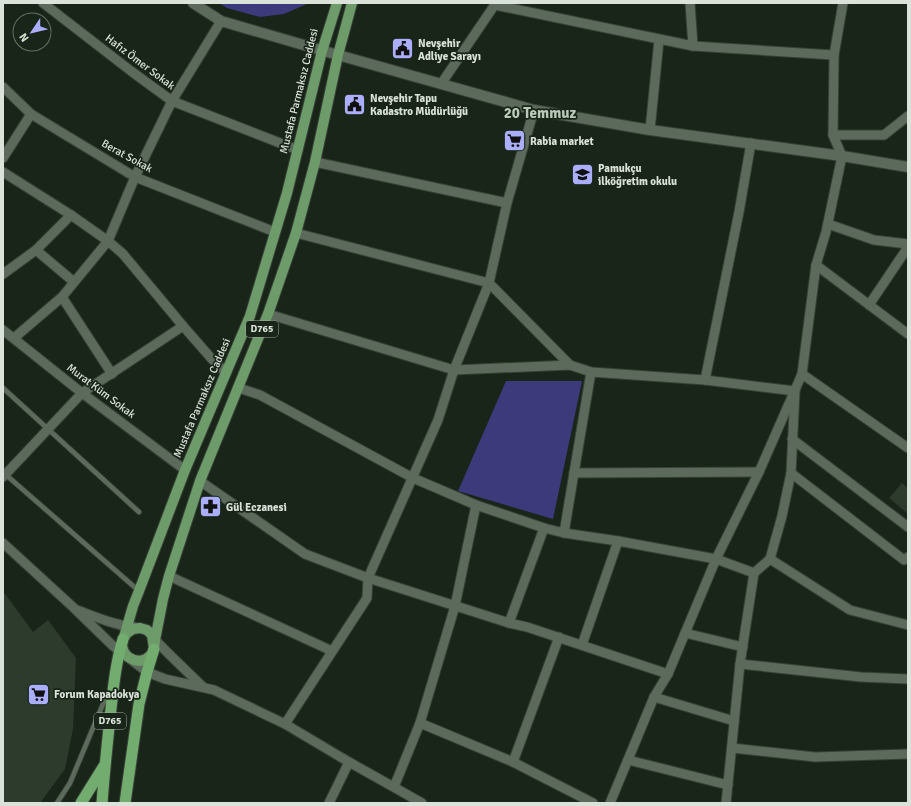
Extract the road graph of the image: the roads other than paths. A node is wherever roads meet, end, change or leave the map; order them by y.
1 (43, 3) edge
2 (194, 3) edge
3 (337, 3) edge
4 (352, 3) edge
5 (690, 3) edge
6 (843, 3) edge
7 (496, 4) edge
8 (221, 20) junction
9 (659, 40) junction
10 (693, 46) junction
11 (322, 51) junction
12 (338, 55) junction
13 (834, 55) junction
14 (441, 84) junction
15 (3, 87) edge
16 (172, 101) junction
17 (534, 110) junction
18 (31, 114) junction
19 (908, 116) edge
20 (650, 130) junction
21 (833, 135) junction
22 (751, 143) junction
23 (298, 150) junction
24 (842, 156) junction
25 (3, 158) edge
26 (315, 162) junction
27 (908, 167) edge
28 (3, 172) edge
29 (135, 177) junction
30 (507, 202) junction
31 (71, 215) junction
32 (828, 224) junction
33 (275, 232) junction
34 (296, 233) junction
35 (108, 241) junction
36 (908, 244) edge
37 (908, 247) edge
38 (36, 250) junction
39 (816, 265) junction
40 (3, 274) edge
41 (74, 282) junction
42 (489, 283) junction
43 (62, 297) junction
44 (869, 305) junction
45 (268, 314) junction
46 (183, 326) junction
47 (3, 330) edge
48 (908, 334) edge
49 (14, 338) junction
50 (570, 365) junction
51 (454, 370) junction
52 (591, 372) junction
53 (226, 373) junction
54 (112, 374) junction
55 (802, 374) junction
56 (705, 380) junction
57 (3, 388) edge
58 (239, 388) junction
59 (795, 391) junction
60 (82, 393) junction
61 (48, 430) junction
62 (792, 439) junction
63 (908, 448) edge
64 (185, 470) junction
65 (759, 472) junction
66 (574, 473) junction
67 (791, 473) junction
68 (4, 475) edge
69 (413, 478) junction
70 (200, 481) junction
71 (476, 505) junction
72 (139, 512) dead end
73 (908, 527) edge
74 (544, 528) junction
75 (564, 533) junction
76 (618, 541) junction
77 (3, 543) edge
78 (908, 557) edge
79 (716, 559) junction
80 (770, 559) junction
81 (754, 573) junction
82 (169, 576) junction
83 (368, 578) junction
84 (140, 591) junction
85 (455, 606) junction
86 (74, 608) junction
87 (509, 623) junction
88 (908, 625) edge
89 (127, 626) junction
90 (140, 628) junction
91 (685, 633) junction
92 (559, 637) junction
93 (123, 639) junction
94 (154, 642) junction
95 (582, 645) junction
96 (743, 646) junction
97 (332, 650) junction
98 (124, 654) junction
99 (740, 664) junction
100 (147, 672) junction
101 (668, 674) junction
102 (908, 679) edge
103 (203, 687) junction
104 (113, 690) junction
105 (654, 697) junction
106 (734, 722) junction
107 (420, 723) junction
108 (285, 724) junction
109 (732, 748) junction
110 (908, 754) edge
111 (628, 760) junction
112 (349, 762) junction
113 (513, 762) junction
114 (105, 764) junction
115 (728, 785) junction
116 (394, 787) junction
117 (128, 802) edge
118 (57, 803) edge
119 (81, 803) edge
120 (102, 803) edge
121 (329, 803) edge
122 (422, 803) edge
123 (593, 803) edge
124 (610, 803) edge
125 (726, 803) edge

1 - 16 street, Hafız Ömer Sokak
2 - 8 street
3 - 11 main road, Mustafa Parmaksız Caddesi / D765
4 - 12 main road, D765
5 - 10 street
6 - 13 street
7 - 9 street
7 - 14 street
8 - 11 street
8 - 16 street
9 - 10 street
9 - 20 street
10 - 13 street
11 - 12 street
11 - 23 main road, Mustafa Parmaksız Caddesi / D765
12 - 14 street
12 - 26 main road, D765
13 - 21 street
14 - 17 street
15 - 18 street, Berat Sokak
16 - 23 street, Hafız Ömer Sokak
16 - 29 street
17 - 20 street
17 - 30 street
18 - 25 street
18 - 29 street, Berat Sokak
19 - 21 street
20 - 22 street
21 - 24 street
22 - 24 street
22 - 56 street
23 - 33 main road, Mustafa Parmaksız Caddesi / D765
24 - 27 street
24 - 32 street
26 - 30 street
26 - 34 main road, D765
28 - 31 street
29 - 33 street, Berat Sokak
29 - 35 street
30 - 42 street
31 - 35 street
31 - 38 street
32 - 36 street
32 - 39 street
33 - 53 main road, Mustafa Parmaksız Caddesi / D765
34 - 42 street
34 - 45 main road, D765
35 - 41 street
35 - 46 street
37 - 44 street
38 - 40 street
38 - 41 street
39 - 44 street
39 - 55 street
41 - 43 street
42 - 50 street
42 - 51 street
43 - 49 street
43 - 54 street
44 - 48 street
45 - 51 street
45 - 58 main road, D765
46 - 53 street
46 - 54 street
47 - 49 street, Murat Küm Sokak
49 - 60 street, Murat Küm Sokak
50 - 51 street
50 - 52 street
51 - 69 street
52 - 56 street
52 - 66 street
53 - 64 main road, Mustafa Parmaksız Caddesi / D765
54 - 60 street
55 - 59 street
55 - 63 street
56 - 59 street
57 - 61 lane
58 - 69 street
58 - 70 main road, D765
59 - 62 street
59 - 65 street
60 - 61 street
60 - 64 street, Murat Küm Sokak
61 - 68 street
61 - 72 lane
62 - 67 street
62 - 73 street
64 - 84 main road, Mustafa Parmaksız Caddesi / D765
65 - 66 street
65 - 79 street
66 - 75 street
67 - 78 street
67 - 80 street
68 - 84 lane
69 - 71 street
69 - 83 street
70 - 82 main road, D765
70 - 83 street
71 - 74 street
71 - 85 street
74 - 75 street
74 - 87 street
75 - 76 street
76 - 79 street
76 - 95 street
77 - 86 street
79 - 81 street
79 - 91 street
80 - 81 street
80 - 88 street
81 - 96 street
82 - 94 main road, D765
82 - 97 street
83 - 85 street
83 - 97 street
84 - 89 main road, Mustafa Parmaksız Caddesi / D765
85 - 87 street
85 - 107 street
86 - 89 street
86 - 98 street
87 - 92 street
89 - 90 street
89 - 93 main road, Mustafa Parmaksız Caddesi / D765
90 - 93 main road
90 - 94 main road
91 - 96 street
91 - 101 street
92 - 95 street
92 - 113 street
93 - 98 highway, Mustafa Parmaksız Caddesi / D765
94 - 98 main road
94 - 100 highway, D765
94 - 103 street
95 - 101 street
96 - 99 street
97 - 108 street
98 - 100 street
98 - 104 highway, Mustafa Parmaksız Caddesi / D765
99 - 102 street
99 - 106 street
100 - 103 street
100 - 117 highway, D765
101 - 105 street
103 - 108 street
104 - 114 highway, Mustafa Parmaksız Caddesi / D765
104 - 118 lane
105 - 106 street
105 - 111 street
106 - 109 street
107 - 113 street
107 - 116 street
108 - 112 street
109 - 110 street
109 - 115 street
111 - 115 street
111 - 124 street
112 - 116 street
112 - 121 street
113 - 123 street
114 - 119 highway
114 - 120 highway, Mustafa Parmaksız Caddesi / D765
115 - 125 street
116 - 122 street

